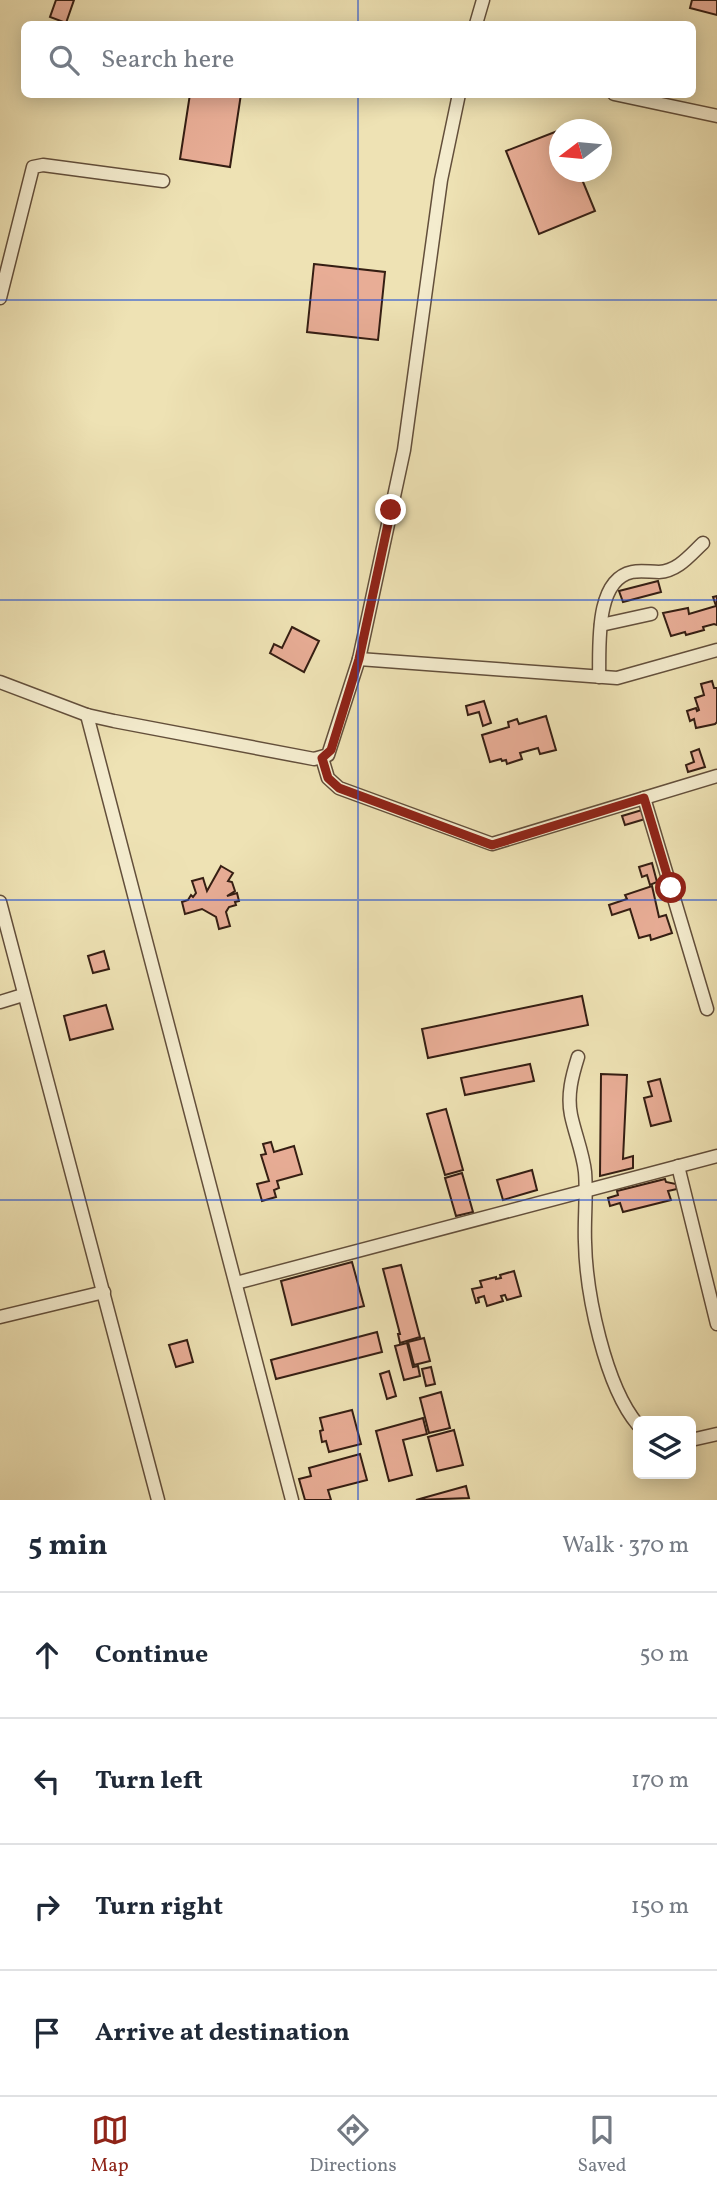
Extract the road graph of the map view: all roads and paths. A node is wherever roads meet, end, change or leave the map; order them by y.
1 (483, 0) edge
2 (477, 21) edge
3 (458, 98) edge
4 (633, 98) edge
5 (717, 116) edge
6 (163, 181) dead end
7 (0, 298) edge
8 (703, 543) dead end
9 (651, 614) dead end
10 (601, 625) junction
11 (717, 650) edge
12 (359, 659) junction
13 (599, 677) junction
14 (0, 682) edge
15 (87, 715) junction
16 (322, 758) junction
17 (717, 776) edge
18 (644, 798) junction
19 (0, 902) edge
20 (23, 995) junction
21 (0, 1002) edge
22 (706, 1009) dead end
23 (578, 1057) dead end
24 (717, 1156) edge
25 (678, 1166) junction
26 (586, 1189) junction
27 (236, 1283) junction
28 (104, 1292) junction
29 (0, 1317) edge
30 (717, 1324) edge
31 (633, 1416) edge
32 (717, 1434) edge
33 (696, 1439) edge
34 (158, 1500) edge
35 (292, 1500) edge

1 - 2 street
3 - 12 street
4 - 5 street
6 - 7 street
8 - 10 street
9 - 10 street
10 - 13 street
11 - 13 street
12 - 13 street
12 - 16 street
14 - 15 street
15 - 16 street
15 - 27 street
16 - 18 street
17 - 18 street
18 - 22 street
19 - 20 street
20 - 21 street
20 - 28 street
23 - 26 street
24 - 25 street
25 - 26 street
25 - 30 street
26 - 27 street
26 - 31 street
27 - 35 street
28 - 29 street
28 - 34 street
32 - 33 street

